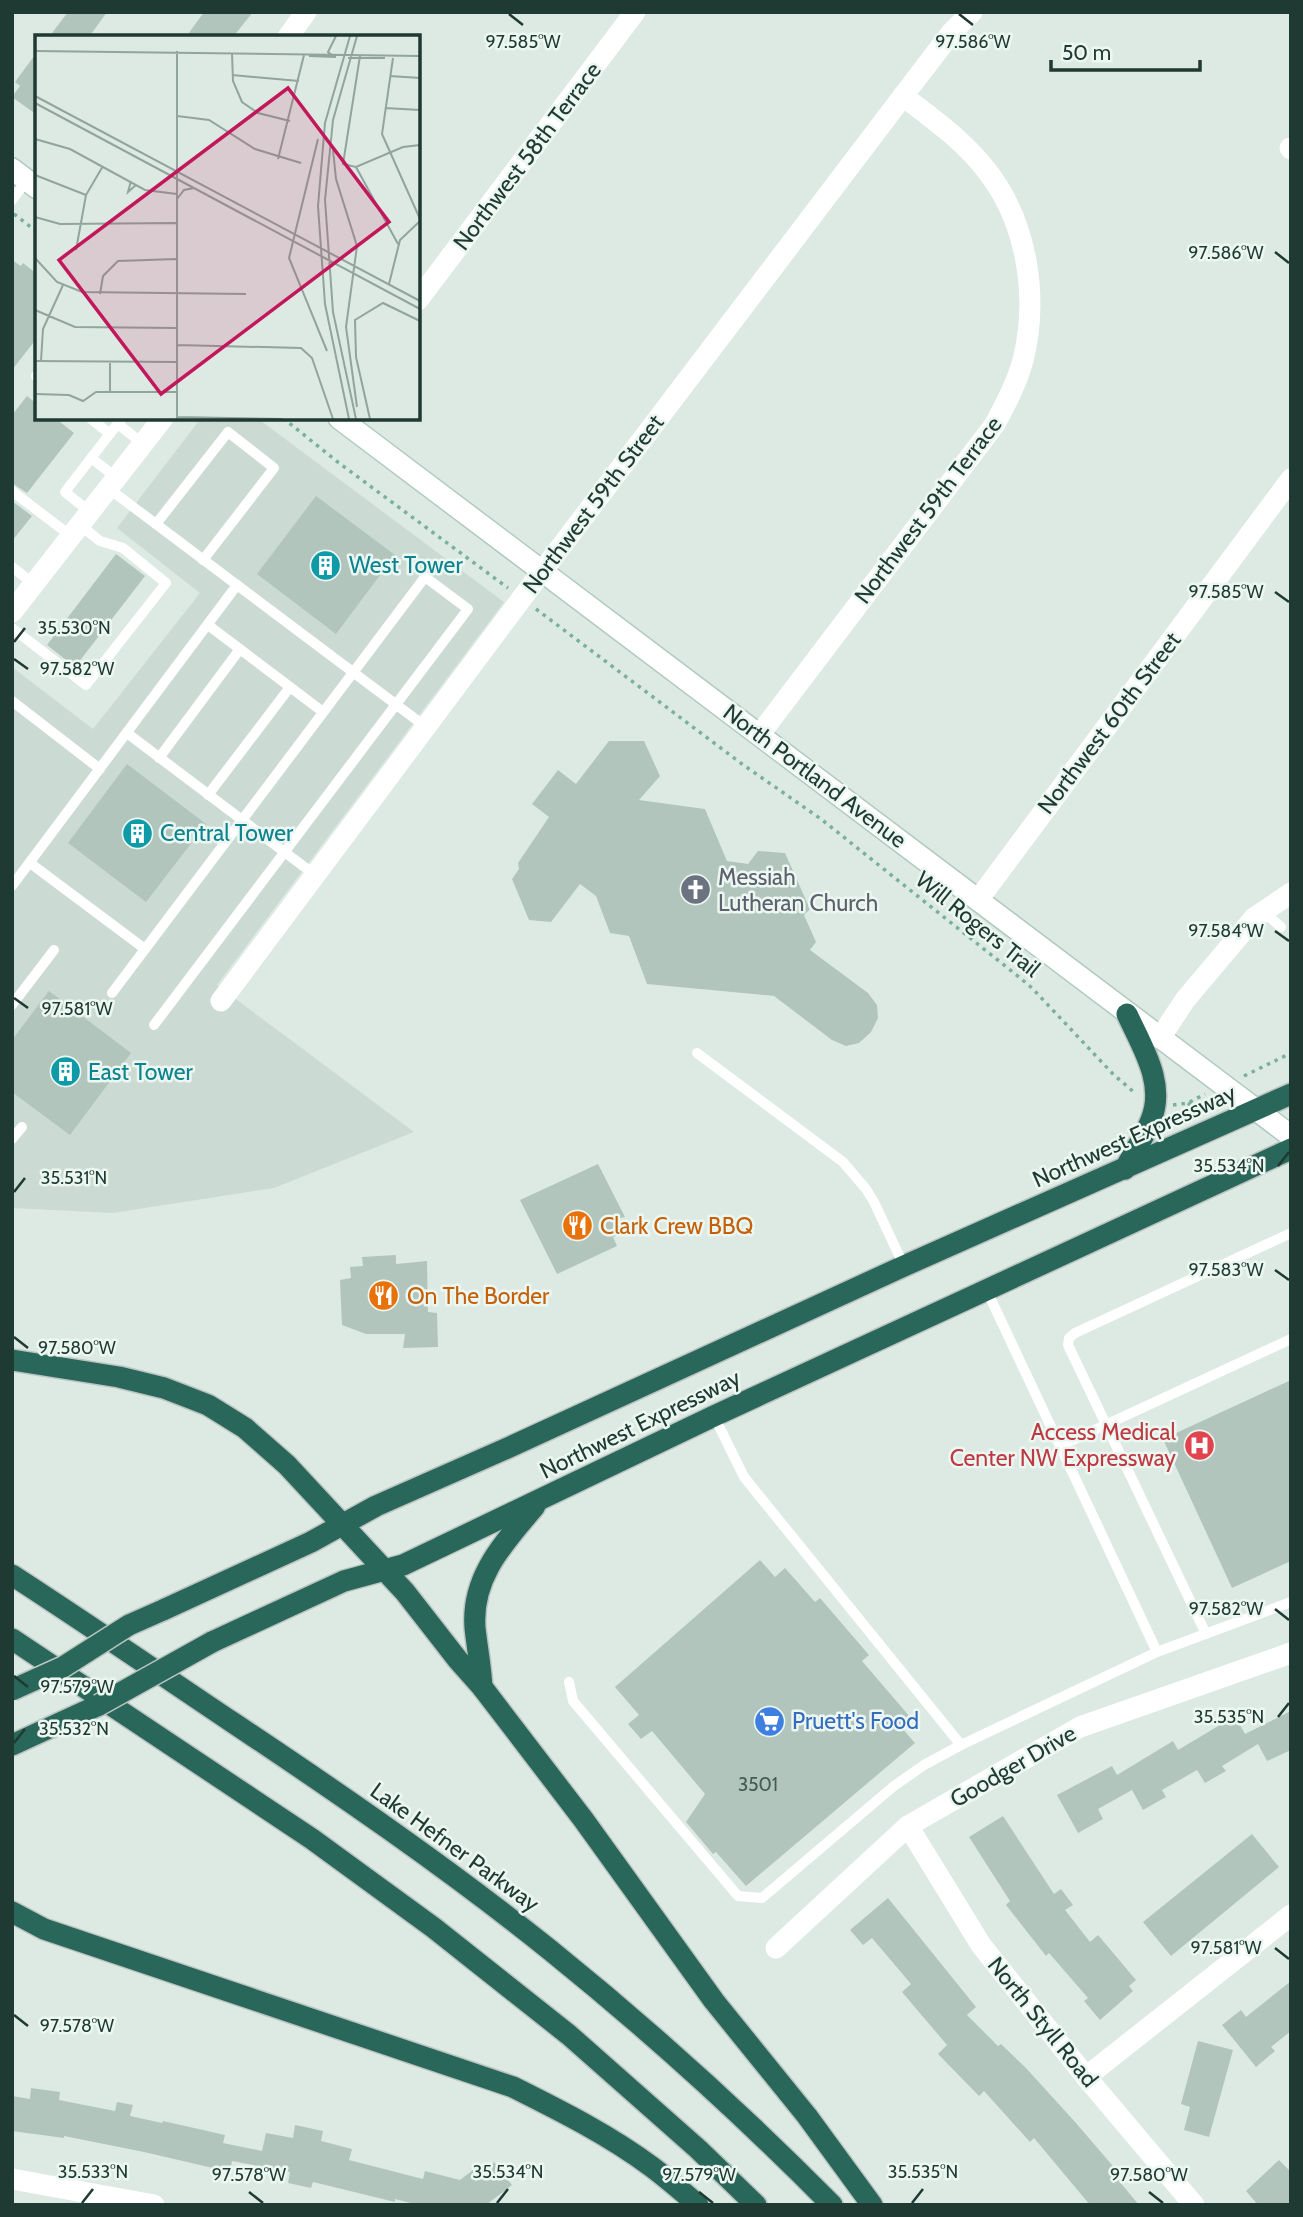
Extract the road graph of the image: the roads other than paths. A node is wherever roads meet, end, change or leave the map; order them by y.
1 (306, 12) edge
2 (635, 12) edge
3 (972, 12) edge
4 (289, 35) edge
5 (904, 96) junction
6 (25, 179) edge
7 (12, 200) edge
8 (420, 297) edge
9 (93, 420) edge
10 (161, 420) edge
11 (342, 420) edge
12 (120, 421) edge
13 (110, 433) junction
14 (143, 444) junction
15 (91, 458) junction
16 (1291, 479) edge
17 (113, 483) junction
18 (12, 491) edge
19 (80, 524) junction
20 (156, 524) junction
21 (203, 559) junction
22 (12, 567) edge
23 (543, 572) junction
24 (34, 584) junction
25 (237, 586) junction
26 (12, 612) edge
27 (208, 625) junction
28 (12, 628) edge
29 (240, 649) junction
30 (353, 673) junction
31 (290, 687) junction
32 (12, 701) edge
33 (396, 705) junction
34 (323, 712) junction
35 (426, 727) junction
36 (127, 733) junction
37 (760, 734) junction
38 (159, 758) junction
39 (100, 769) junction
40 (208, 795) junction
41 (242, 820) junction
42 (284, 852) junction
43 (30, 863) junction
44 (315, 875) junction
45 (12, 887) edge
46 (1291, 893) edge
47 (978, 900) junction
48 (1264, 912) junction
49 (1281, 927) dead end
50 (145, 949) junction
51 (54, 950) dead end
52 (112, 993) dead end
53 (220, 1001) dead end
54 (12, 1005) edge
55 (1127, 1014) junction
56 (154, 1024) dead end
57 (1160, 1038) junction
58 (697, 1053) dead end
59 (1291, 1094) edge
60 (1257, 1110) junction
61 (22, 1127) dead end
62 (1291, 1136) edge
63 (12, 1139) edge
64 (1291, 1150) edge
65 (1125, 1169) junction
66 (1291, 1233) edge
67 (904, 1266) junction
68 (987, 1291) junction
69 (1291, 1339) edge
70 (12, 1360) edge
71 (714, 1416) junction
72 (1106, 1425) junction
73 (1060, 1446) junction
74 (539, 1502) junction
75 (343, 1524) junction
76 (384, 1570) junction
77 (12, 1575) edge
78 (1291, 1602) edge
79 (1206, 1634) junction
80 (12, 1639) edge
81 (1157, 1652) junction
82 (1291, 1653) edge
83 (569, 1682) dead end
84 (482, 1687) junction
85 (12, 1690) edge
86 (12, 1745) edge
87 (961, 1745) junction
88 (908, 1826) junction
89 (12, 1912) edge
90 (1291, 1915) edge
91 (776, 1948) dead end
92 (1086, 2077) junction
93 (12, 2179) edge
94 (154, 2205) edge
95 (698, 2205) edge
96 (756, 2205) edge
97 (832, 2205) edge
98 (872, 2205) edge
99 (1194, 2205) edge

1 - 4 street
2 - 8 street, Northwest 58th Terrace
3 - 5 street, Northwest 59th Street
5 - 23 street, Northwest 59th Street
5 - 37 street, Northwest 59th Terrace
6 - 7 lane
9 - 13 lane
10 - 14 street
11 - 23 street, North Portland Avenue
12 - 13 lane
12 - 14 lane
13 - 15 lane
14 - 17 street
15 - 17 lane
15 - 19 lane
16 - 47 street, Northwest 60th Street
17 - 19 street
17 - 20 lane
18 - 19 lane
19 - 24 street
19 - 28 lane
20 - 21 lane
20 - 21 lane
21 - 25 lane
22 - 24 lane
23 - 35 street, Northwest 59th Street
23 - 37 street, North Portland Avenue
24 - 26 street
25 - 27 lane
25 - 30 lane
27 - 29 lane
27 - 36 lane
29 - 31 lane
29 - 38 lane
30 - 33 lane
30 - 33 lane
30 - 34 lane
31 - 34 lane
31 - 40 lane
32 - 39 lane
33 - 35 lane
33 - 42 lane
34 - 41 lane
35 - 44 street, Northwest 59th Street
36 - 38 lane
36 - 39 lane
37 - 47 street, North Portland Avenue
38 - 40 lane
39 - 43 lane
40 - 41 lane
41 - 42 lane
41 - 50 lane
42 - 44 lane
42 - 56 lane
43 - 45 lane
43 - 50 lane
44 - 53 street, Northwest 59th Street
46 - 48 street
47 - 55 street, North Portland Avenue
48 - 49 lane
48 - 57 street
50 - 52 lane
51 - 54 lane
55 - 57 street, North Portland Avenue
55 - 65 highway
57 - 60 street, North Portland Avenue
58 - 67 lane
59 - 60 highway, Northwest Expressway
60 - 62 street, North Portland Avenue
60 - 65 highway, Northwest Expressway
61 - 63 lane
64 - 68 highway, Northwest Expressway
65 - 67 highway, Northwest Expressway
66 - 72 lane
67 - 75 highway, Northwest Expressway
68 - 71 highway, Northwest Expressway
68 - 73 lane
69 - 72 lane
70 - 75 highway
71 - 74 highway, Northwest Expressway
71 - 87 lane
72 - 73 lane
72 - 79 lane
73 - 81 lane
74 - 76 highway, Northwest Expressway
74 - 84 highway
75 - 76 highway
75 - 85 highway, Northwest Expressway, bridge
76 - 84 highway
76 - 86 highway, Northwest Expressway, bridge
77 - 97 highway, Lake Hefner Parkway
78 - 79 lane
79 - 81 lane
80 - 96 highway
81 - 87 lane
82 - 88 street, Goodger Drive
83 - 87 lane
84 - 98 highway
88 - 91 street, Goodger Drive
88 - 92 street, North Styll Road
89 - 95 highway
90 - 92 street
92 - 99 street, North Styll Road
93 - 94 street

